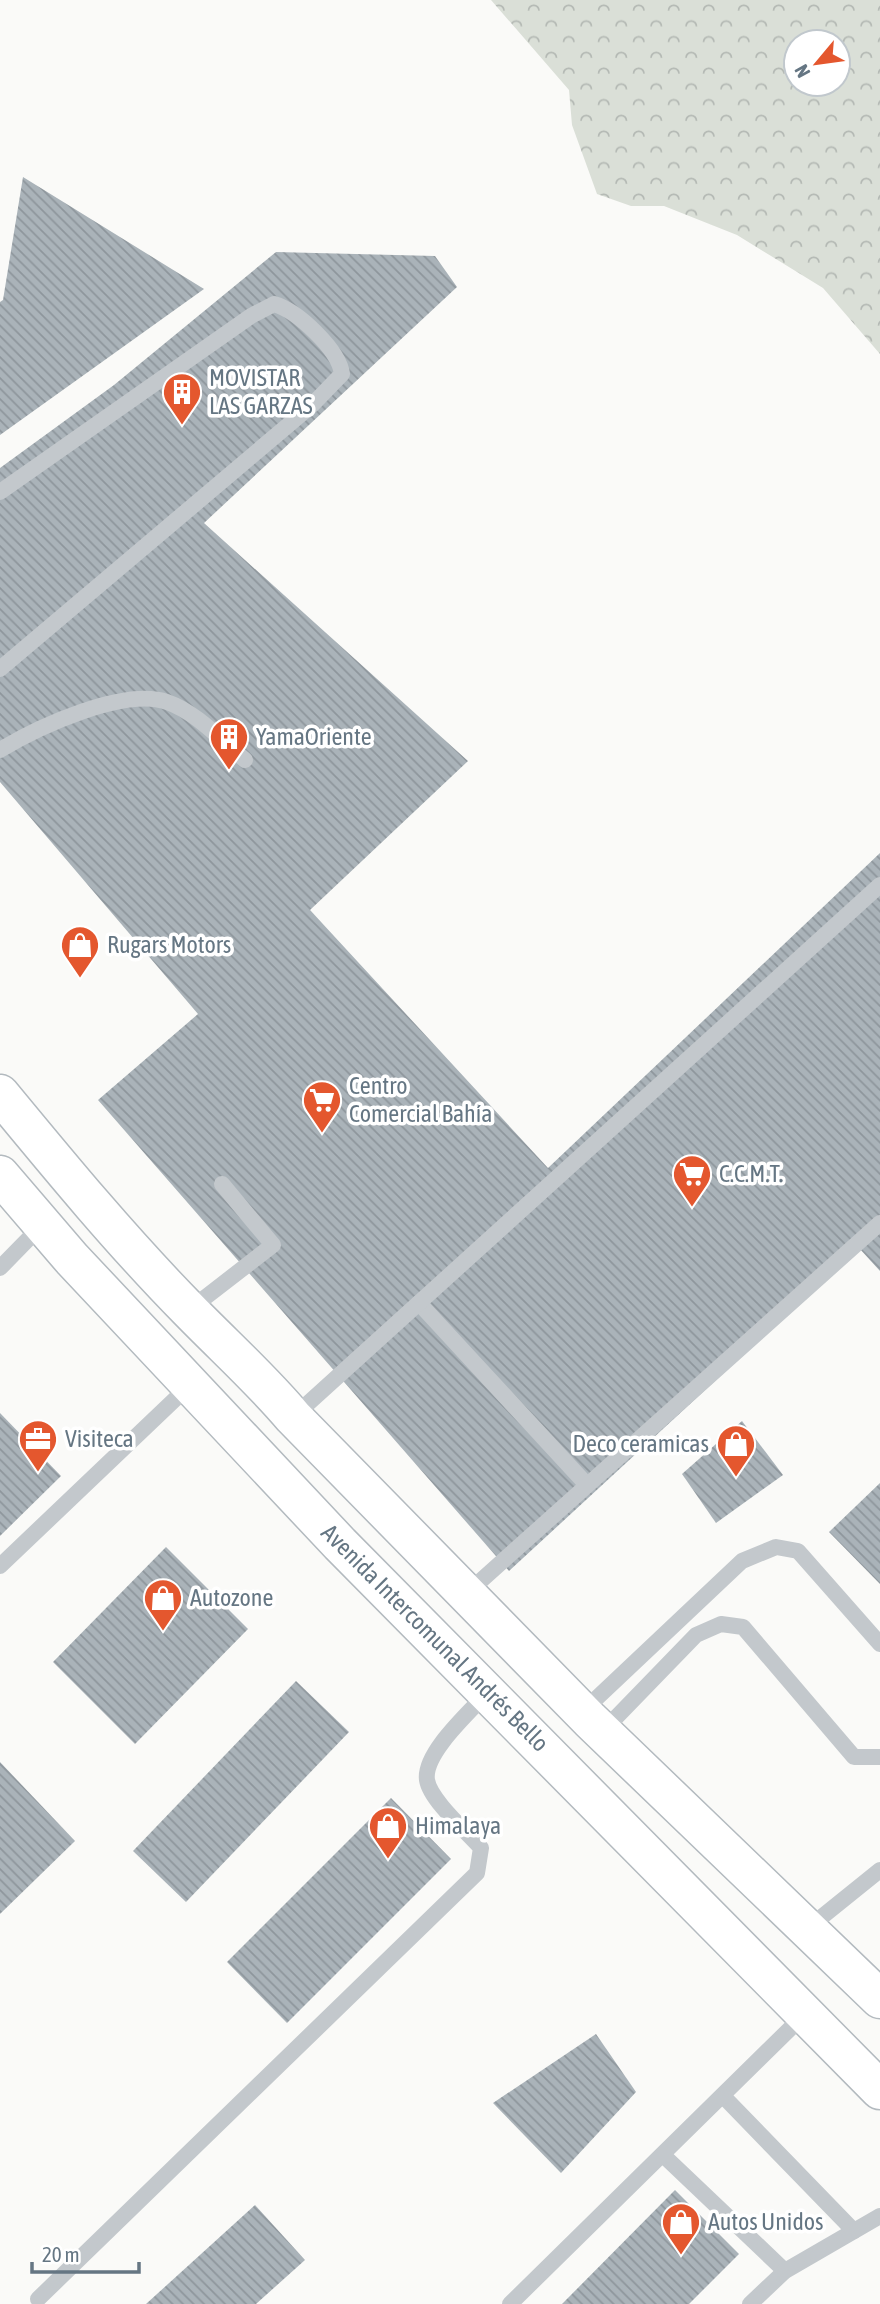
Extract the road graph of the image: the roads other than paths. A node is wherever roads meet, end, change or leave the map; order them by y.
1 (0, 492) edge
2 (0, 670) edge
3 (0, 750) edge
4 (245, 760) dead end
5 (880, 885) edge
6 (0, 1094) edge
7 (0, 1175) edge
8 (222, 1184) dead end
9 (880, 1223) edge
10 (42, 1225) junction
11 (0, 1268) edge
12 (419, 1303) junction
13 (189, 1310) junction
14 (191, 1384) junction
15 (293, 1417) junction
16 (587, 1485) junction
17 (0, 1566) edge
18 (466, 1594) junction
19 (880, 1644) edge
20 (488, 1692) junction
21 (592, 1722) junction
22 (880, 1757) edge
23 (880, 1870) edge
24 (808, 1928) junction
25 (871, 1984) edge
26 (805, 2014) junction
27 (880, 2090) edge
28 (723, 2096) junction
29 (663, 2155) junction
30 (880, 2216) edge
31 (854, 2231) junction
32 (785, 2272) junction
33 (38, 2299) dead end
34 (510, 2304) edge
35 (750, 2304) edge

1 - 2 lane
3 - 4 lane
5 - 12 lane
6 - 13 main road
7 - 10 main road, Avenida Intercomunal Andrés Bello
8 - 13 lane
9 - 16 lane
10 - 11 lane
10 - 14 main road, Avenida Intercomunal Andrés Bello
12 - 15 lane
12 - 16 lane
13 - 15 main road
14 - 17 lane
14 - 20 main road, Avenida Intercomunal Andrés Bello
15 - 18 main road
16 - 18 lane
18 - 21 main road
19 - 21 lane
20 - 26 main road, Avenida Intercomunal Andrés Bello
20 - 33 lane
21 - 22 lane
21 - 24 main road
23 - 24 lane
24 - 25 main road
26 - 27 main road, Avenida Intercomunal Andrés Bello
26 - 28 lane
28 - 29 lane
28 - 31 lane
29 - 32 lane
29 - 34 lane
30 - 31 lane
31 - 32 lane
32 - 35 lane

